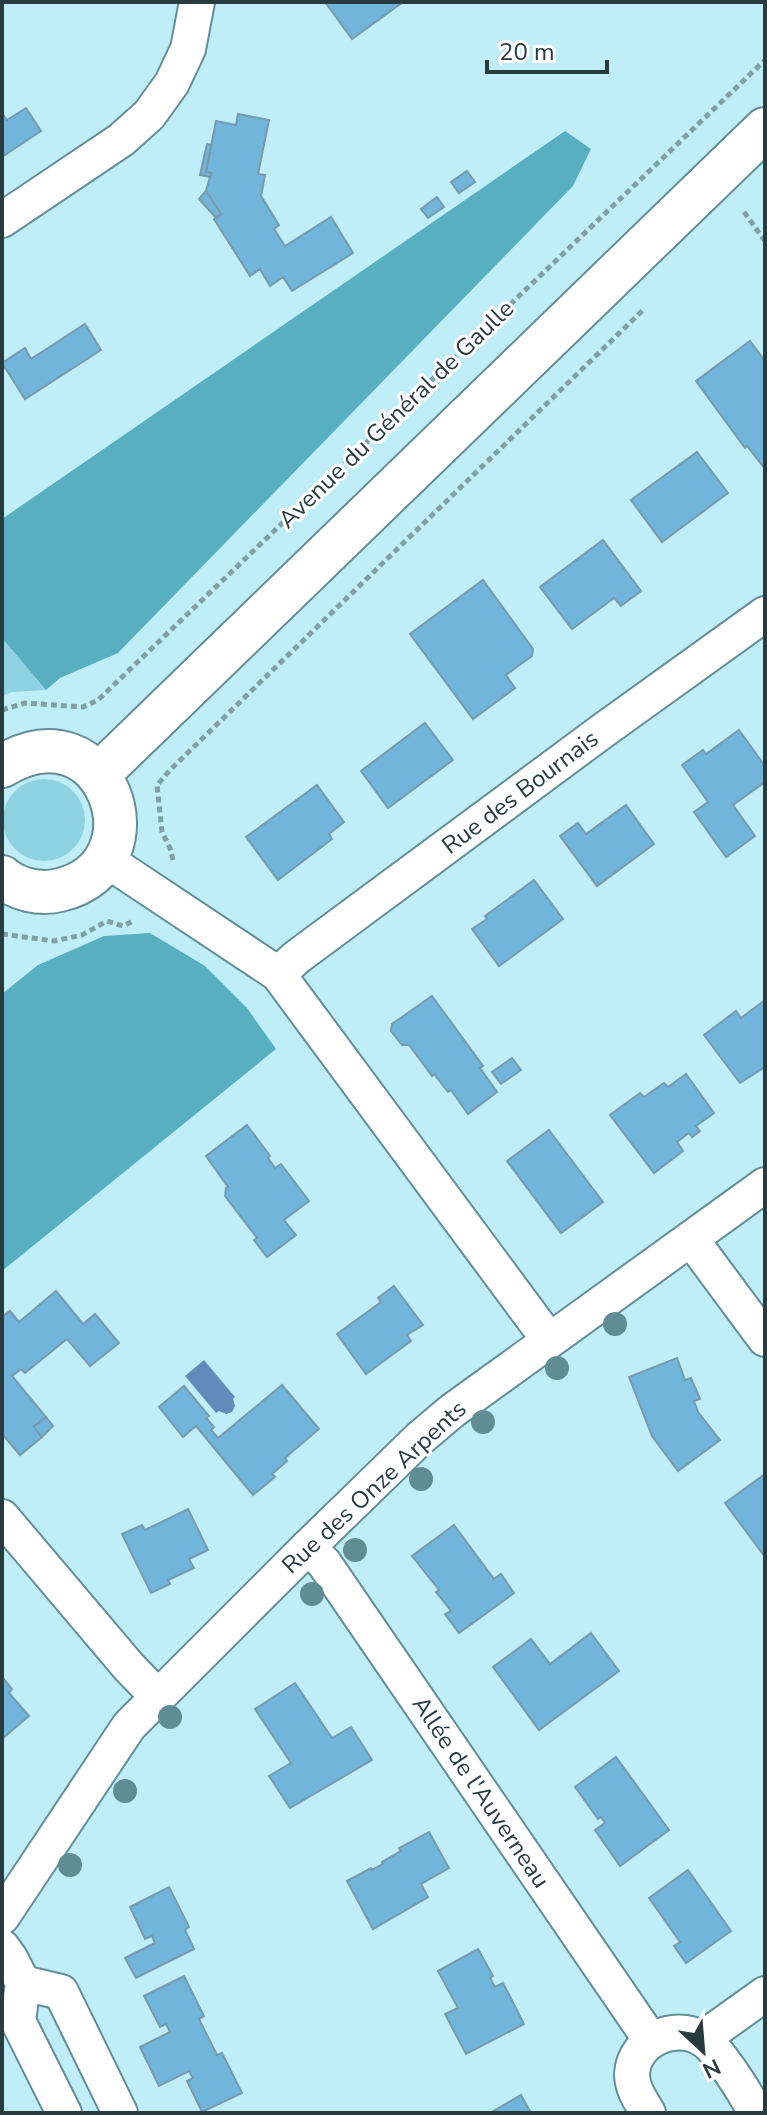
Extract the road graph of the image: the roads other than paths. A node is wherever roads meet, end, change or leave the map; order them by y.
1 (197, 2) edge
2 (765, 129) edge
3 (2, 220) edge
4 (765, 614) edge
5 (2, 766) edge
6 (98, 775) junction
7 (105, 859) junction
8 (2, 877) edge
9 (278, 974) junction
10 (765, 1185) edge
11 (691, 1239) junction
12 (765, 1339) edge
13 (549, 1340) junction
14 (2, 1517) edge
15 (308, 1547) junction
16 (157, 1696) junction
17 (2, 1917) edge
18 (2, 1947) edge
19 (23, 1983) junction
20 (765, 1994) edge
21 (650, 2039) junction
22 (702, 2039) junction
23 (64, 2113) edge
24 (120, 2113) edge
25 (648, 2113) edge
26 (755, 2113) edge

1 - 3 street
2 - 6 street
4 - 9 street, Rue des Bournais
5 - 6 street
6 - 7 street
7 - 8 street
7 - 9 street
9 - 13 street
10 - 11 street, Rue des Onze Arpents
11 - 12 street
11 - 13 street, Rue des Onze Arpents
13 - 15 street, Rue des Onze Arpents
14 - 16 street
15 - 16 street, Rue des Onze Arpents
15 - 21 street, Allée de l'Auverneau
16 - 17 street, Rue des Onze Arpents
18 - 19 street
19 - 23 street
19 - 24 street
20 - 22 street
21 - 22 street
21 - 25 street
22 - 26 street

